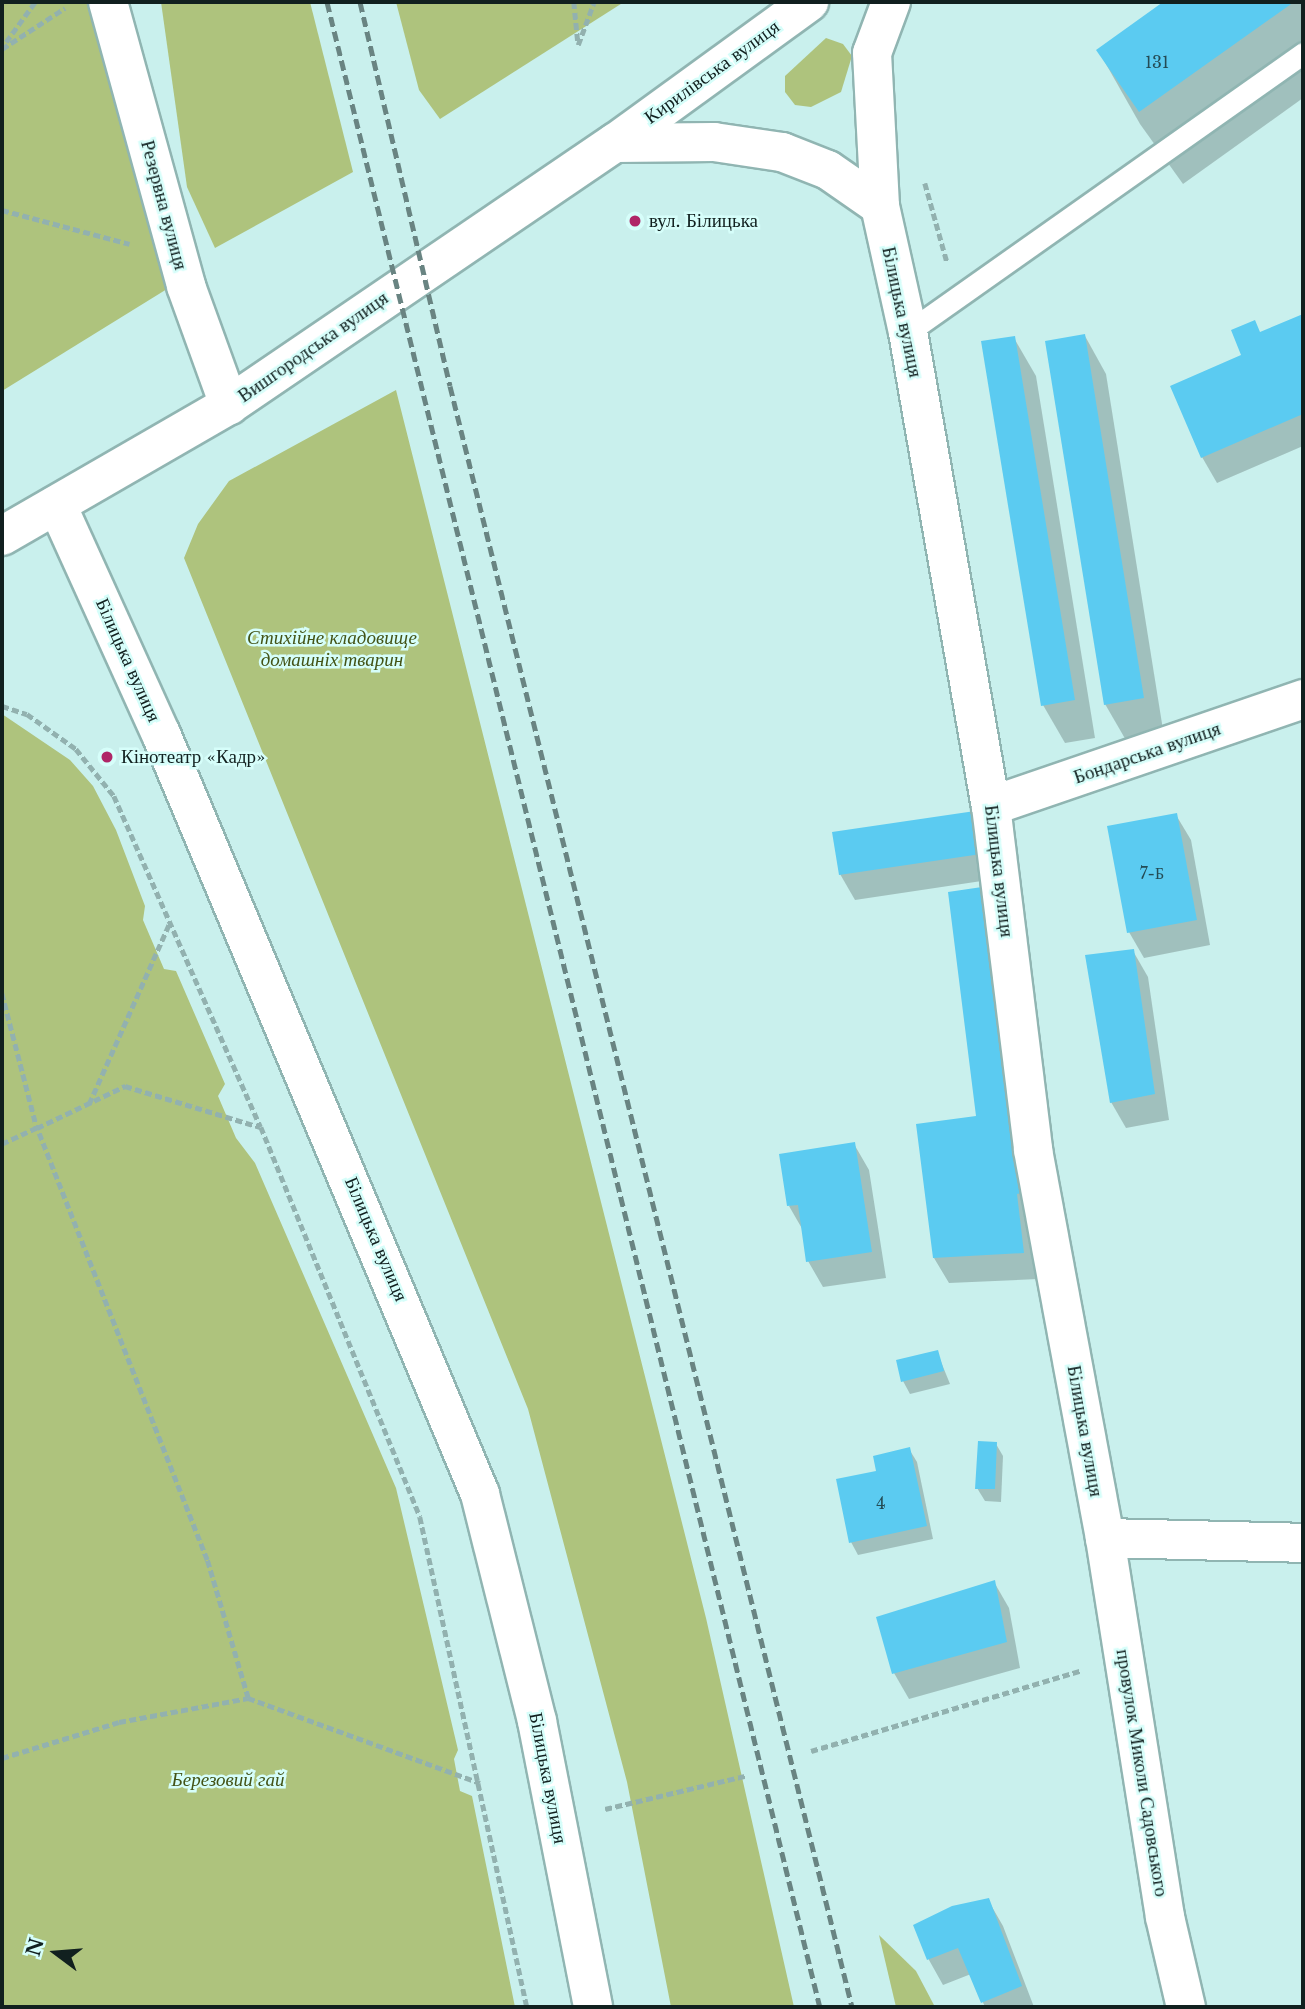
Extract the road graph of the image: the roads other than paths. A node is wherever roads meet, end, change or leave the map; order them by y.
1 (108, 2) edge
2 (810, 2) edge
3 (891, 2) edge
4 (1303, 53) edge
5 (615, 143) junction
6 (880, 206) junction
7 (908, 332) junction
8 (229, 405) junction
9 (57, 505) junction
10 (2, 536) edge
11 (1303, 699) edge
12 (991, 806) junction
13 (1105, 1538) junction
14 (1303, 1543) edge
15 (593, 2007) edge
16 (1186, 2007) edge

1 - 8 street, Резервна вулиця
2 - 5 street, Кирилівська вулиця
3 - 6 street, Білицька вулиця
4 - 7 lane
5 - 6 street
5 - 8 street, Вишгородська вулиця
6 - 7 street, Білицька вулиця
7 - 12 street, Білицька вулиця
8 - 9 street, Вишгородська вулиця
9 - 10 street, Вишгородська вулиця
9 - 15 street, Білицька вулиця
11 - 12 street, Бондарська вулиця
12 - 13 street, Білицька вулиця
13 - 14 street
13 - 16 street, провулок Миколи Садовського

